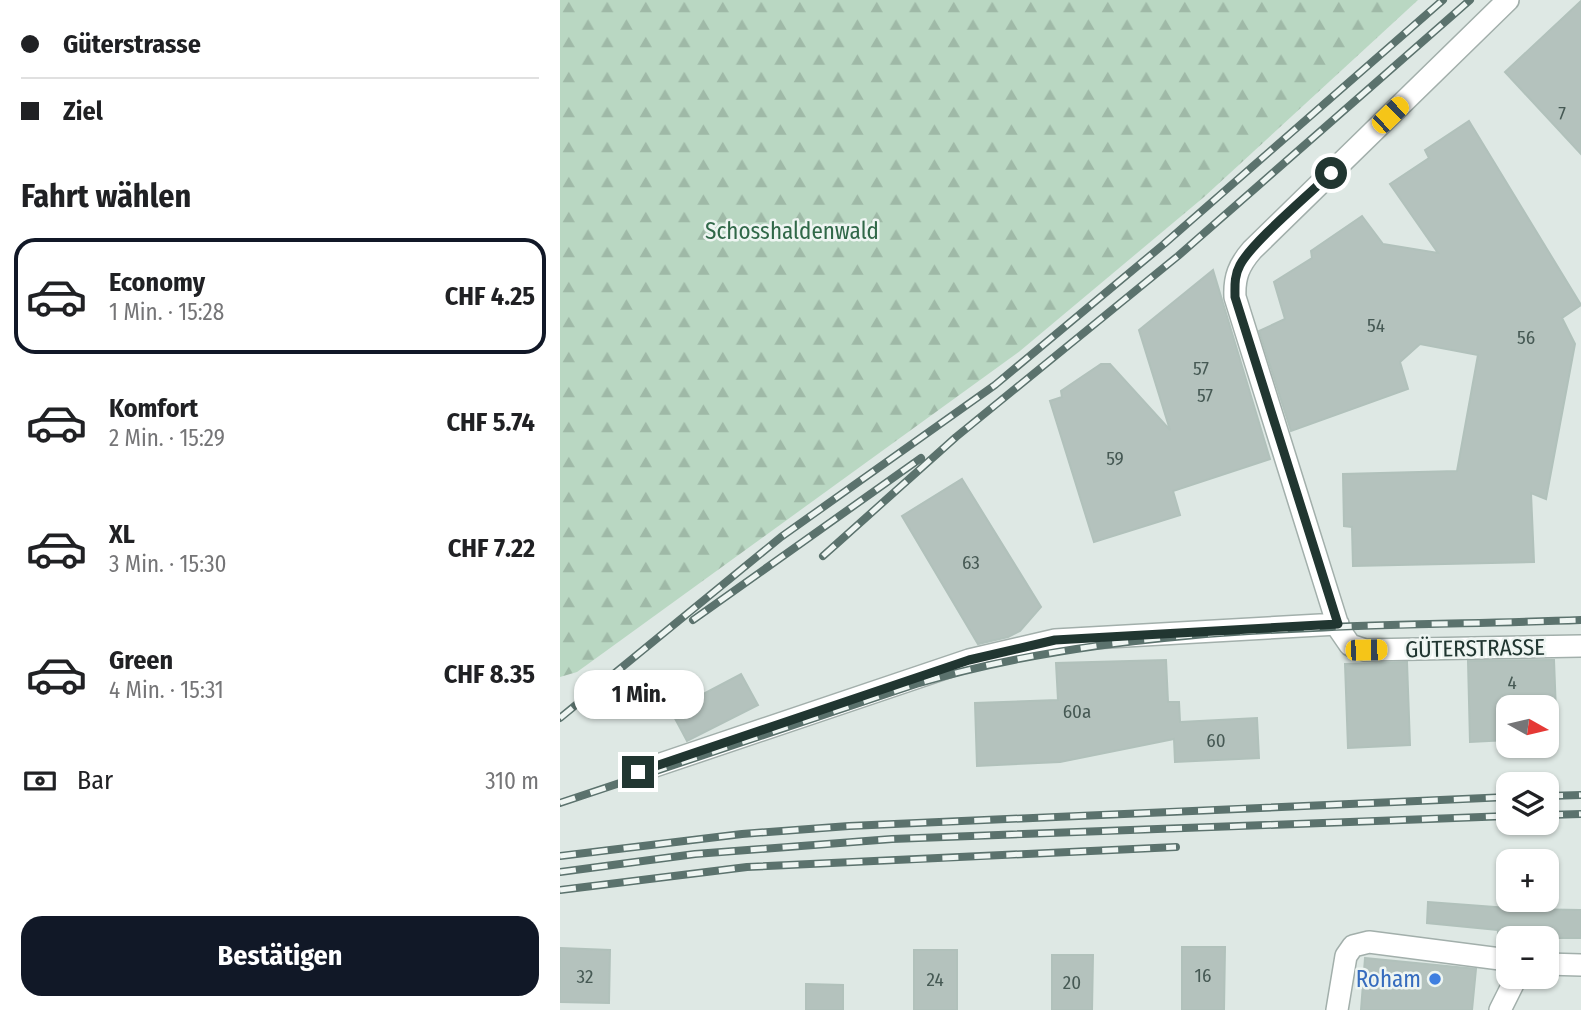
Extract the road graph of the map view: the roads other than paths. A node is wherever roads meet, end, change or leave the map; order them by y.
1 (1508, 0) edge
2 (1338, 624) junction
3 (1581, 646) edge
4 (638, 772) dead end
5 (1559, 964) edge
6 (1581, 965) edge
7 (1496, 968) edge
8 (1507, 989) edge
9 (1336, 1010) edge
10 (1500, 1010) edge

1 - 2 street, GÜTERSTRASSE
2 - 3 street, GÜTERSTRASSE
2 - 4 street
5 - 6 street
7 - 9 street
8 - 10 street

